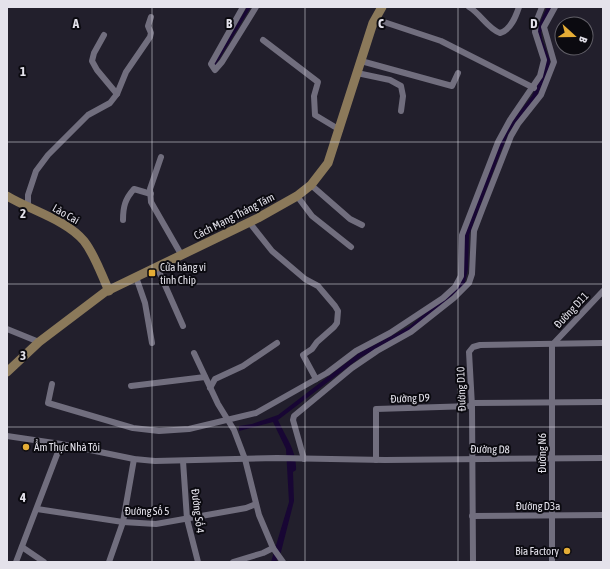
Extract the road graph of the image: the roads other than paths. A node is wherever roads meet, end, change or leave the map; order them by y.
1 (243, 7) edge
2 (256, 7) edge
3 (382, 7) edge
4 (468, 7) edge
5 (520, 7) edge
6 (542, 7) edge
7 (555, 7) edge
8 (151, 17) dead end
9 (375, 19) junction
10 (104, 35) dead end
11 (263, 40) dead end
12 (544, 60) junction
13 (361, 61) junction
14 (553, 64) junction
15 (357, 73) junction
16 (458, 73) dead end
17 (534, 88) junction
18 (117, 94) junction
19 (401, 111) dead end
20 (340, 130) junction
21 (161, 157) dead end
22 (311, 185) junction
23 (151, 194) junction
24 (7, 196) edge
25 (297, 196) junction
26 (28, 208) junction
27 (123, 220) dead end
28 (249, 222) junction
29 (362, 225) dead end
30 (351, 247) dead end
31 (462, 248) junction
32 (474, 248) junction
33 (182, 256) junction
34 (157, 267) junction
35 (136, 277) junction
36 (109, 291) junction
37 (603, 291) edge
38 (420, 313) junction
39 (425, 321) junction
40 (183, 326) dead end
41 (7, 329) edge
42 (40, 342) junction
43 (152, 343) dead end
44 (277, 343) dead end
45 (603, 343) edge
46 (553, 344) junction
47 (194, 354) dead end
48 (7, 372) edge
49 (205, 377) junction
50 (317, 379) junction
51 (52, 384) dead end
52 (132, 386) dead end
53 (210, 388) junction
54 (325, 389) junction
55 (552, 402) junction
56 (603, 402) edge
57 (472, 405) junction
58 (228, 420) junction
59 (7, 436) edge
60 (61, 444) junction
61 (553, 458) junction
62 (603, 458) edge
63 (134, 459) junction
64 (245, 459) junction
65 (301, 459) junction
66 (376, 460) junction
67 (472, 460) junction
68 (183, 461) junction
69 (256, 504) junction
70 (37, 509) junction
71 (603, 515) edge
72 (472, 516) junction
73 (553, 516) junction
74 (187, 519) junction
75 (123, 522) junction
76 (22, 547) junction
77 (273, 548) junction
78 (282, 561) edge
79 (16, 562) edge
80 (44, 562) edge
81 (109, 562) edge
82 (196, 562) edge
83 (233, 562) edge
84 (473, 562) edge
85 (552, 562) edge

1 - 2 street
3 - 9 main road, Cách Mạng Tháng Tám
4 - 5 street
6 - 12 street
7 - 14 street
8 - 18 street
9 - 13 main road, Cách Mạng Tháng Tám
9 - 17 street
10 - 18 street
11 - 20 street
12 - 14 street
12 - 17 street
13 - 15 main road, Cách Mạng Tháng Tám
13 - 16 street
14 - 32 street
15 - 19 street
15 - 20 main road, Cách Mạng Tháng Tám
17 - 31 street
18 - 26 street
20 - 22 main road, Cách Mạng Tháng Tám
21 - 23 street
22 - 25 main road, Cách Mạng Tháng Tám
22 - 29 street
23 - 27 street
23 - 33 street
24 - 26 main road, Lào Cai
25 - 28 main road, Cách Mạng Tháng Tám
25 - 30 street
26 - 36 main road, Lào Cai
28 - 33 main road, Cách Mạng Tháng Tám
28 - 50 street
31 - 32 street
31 - 38 street
32 - 39 street
33 - 34 main road, Cách Mạng Tháng Tám
34 - 35 main road, Cách Mạng Tháng Tám
34 - 40 street
35 - 36 main road, Cách Mạng Tháng Tám
35 - 43 street
36 - 42 main road, Cách Mạng Tháng Tám
37 - 46 street, Đường D11
38 - 39 street
38 - 50 street
39 - 54 street
41 - 42 street
42 - 48 main road, Cách Mạng Tháng Tám
44 - 53 street
45 - 46 street, Đường D10
46 - 55 street, Đường N6
46 - 57 street, Đường D10
47 - 49 street
49 - 52 street
49 - 53 street
50 - 54 street
50 - 58 street
51 - 58 street
53 - 58 street
54 - 65 street
55 - 56 street, Đường D9
55 - 57 street, Đường D9
55 - 61 street, Đường N6
57 - 66 street, Đường D9
57 - 67 street, Đường D10
58 - 64 street
59 - 60 street, Đường D8
60 - 63 street, Đường D8
60 - 70 street
61 - 62 street, Đường D8
61 - 67 street, Đường D8
61 - 73 street, Đường N6
63 - 68 street, Đường D8
63 - 75 street
64 - 65 street, Đường D8
64 - 68 street, Đường D8
64 - 69 street
65 - 66 street, Đường D8
66 - 67 street, Đường D8
67 - 72 street, Đường D10
68 - 74 street, Đường Số 4
69 - 74 street, Đường Số 5
69 - 77 street
70 - 75 street, Đường Số 5
70 - 76 street
71 - 73 street, Đường D3a
72 - 73 street, Đường D3a
72 - 84 street, Đường D10
73 - 85 street, Đường N6
74 - 75 street, Đường Số 5
74 - 82 street, Đường Số 4
75 - 81 street
76 - 79 street
76 - 80 street
77 - 78 street
77 - 83 street

